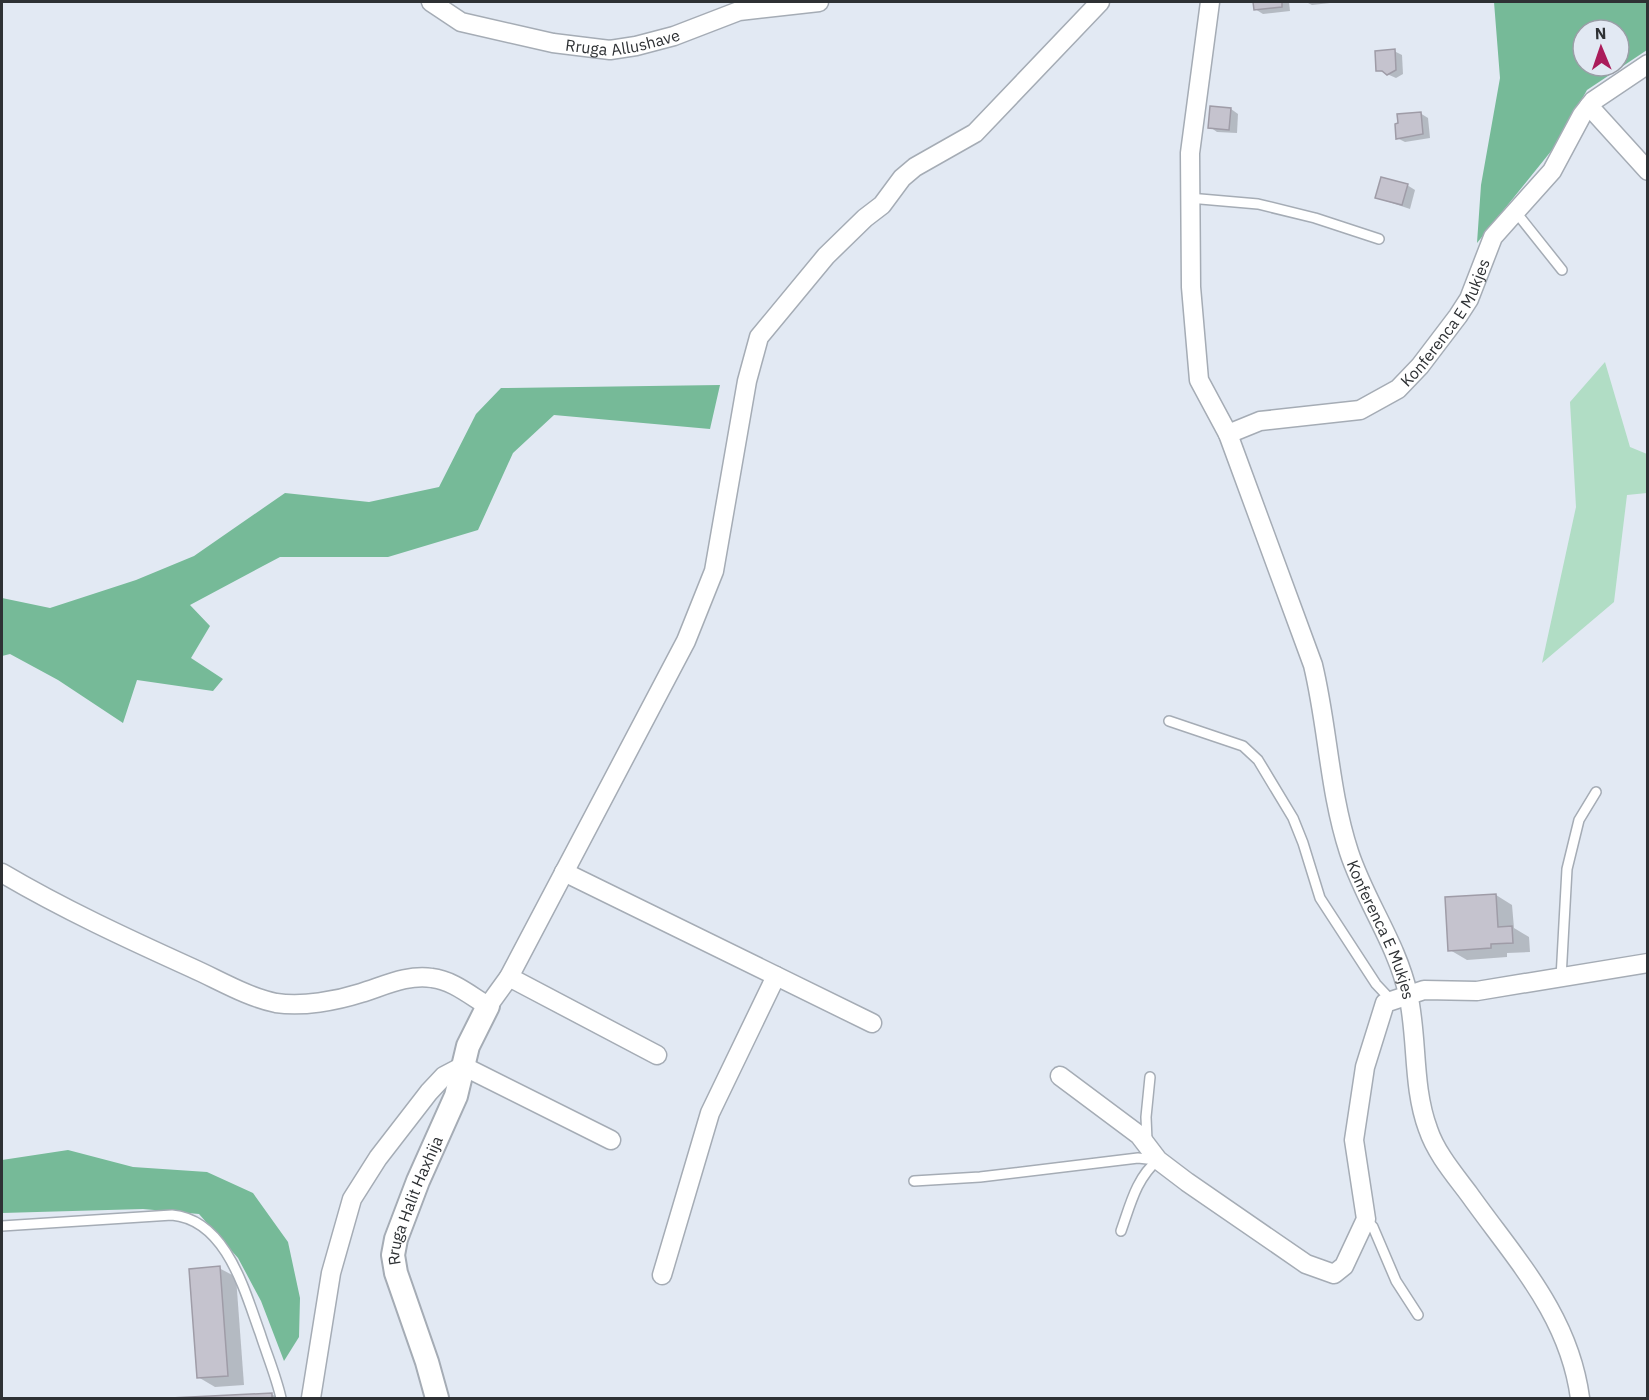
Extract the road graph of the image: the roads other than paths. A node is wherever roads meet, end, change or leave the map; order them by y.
1 (431, 2) edge
2 (819, 2) edge
3 (1100, 2) edge
4 (1210, 2) edge
5 (1647, 64) edge
6 (1589, 106) junction
7 (1647, 171) edge
8 (1188, 198) junction
9 (1514, 211) junction
10 (1379, 239) dead end
11 (1562, 270) dead end
12 (1228, 434) junction
13 (1168, 721) dead end
14 (1596, 792) dead end
15 (564, 872) junction
16 (2, 873) edge
17 (1647, 963) edge
18 (776, 976) junction
19 (509, 977) junction
20 (1561, 979) junction
21 (1400, 998) junction
22 (488, 1006) junction
23 (872, 1023) dead end
24 (657, 1055) dead end
25 (463, 1066) junction
26 (1060, 1076) dead end
27 (1150, 1077) dead end
28 (610, 1140) dead end
29 (1147, 1143) junction
30 (1158, 1161) junction
31 (914, 1181) dead end
32 (1365, 1219) junction
33 (2, 1226) edge
34 (1121, 1231) dead end
35 (662, 1275) dead end
36 (1418, 1315) dead end
37 (281, 1398) edge
38 (311, 1398) edge
39 (437, 1398) edge
40 (1580, 1398) edge

1 - 2 street, Rruga Allushave
3 - 15 street
4 - 8 street, Konferenca E Mukjes
5 - 6 street, Konferenca E Mukjes
6 - 7 street
6 - 9 street, Konferenca E Mukjes
8 - 10 lane
8 - 12 street, Konferenca E Mukjes
9 - 11 lane
9 - 12 street, Konferenca E Mukjes
12 - 21 street, Konferenca E Mukjes
13 - 21 lane
14 - 20 lane
15 - 18 street
15 - 19 street
16 - 22 street
17 - 20 street
18 - 23 street
18 - 35 street
19 - 22 street
19 - 24 street
20 - 21 street
21 - 32 street
21 - 40 street, Konferenca E Mukjes
22 - 25 street, Rruga Halit Haxhija
25 - 28 street
25 - 38 street
25 - 39 street, Rruga Halit Haxhija
26 - 29 street
27 - 29 lane
29 - 30 street
30 - 31 lane
30 - 32 street
30 - 34 lane
32 - 36 lane
33 - 37 lane

